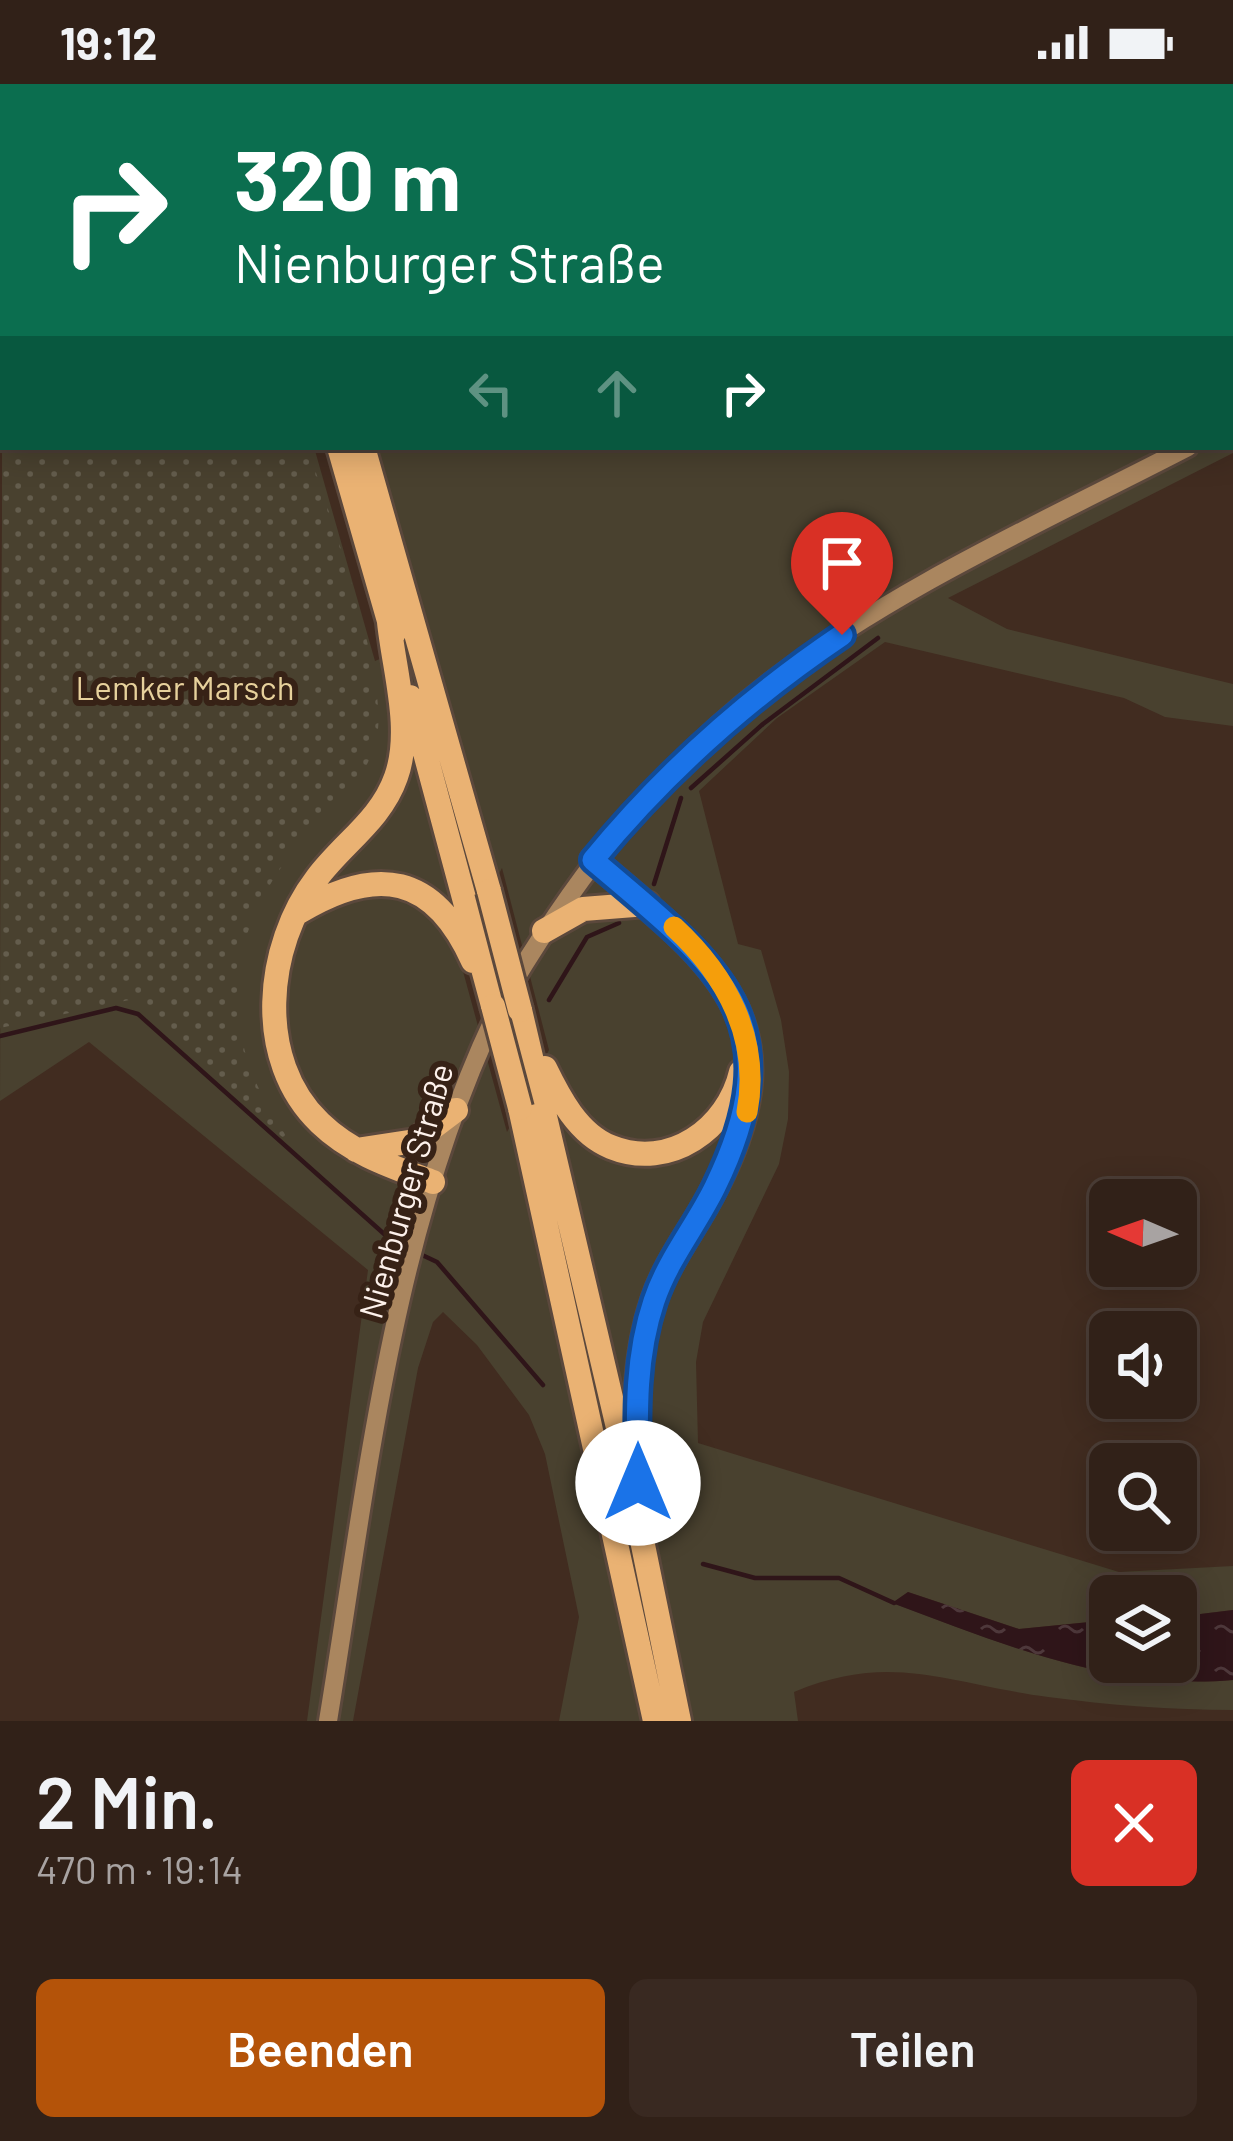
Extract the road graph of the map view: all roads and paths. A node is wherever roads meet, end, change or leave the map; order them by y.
1 (340, 450) edge
2 (364, 450) edge
3 (1182, 450) edge
4 (409, 671) junction
5 (593, 860) junction
6 (647, 904) junction
7 (297, 913) junction
8 (544, 931) junction
9 (468, 932) junction
10 (746, 1046) junction
11 (539, 1070) junction
12 (456, 1110) junction
13 (353, 1150) junction
14 (434, 1182) junction
15 (638, 1520) junction
16 (666, 1718) edge
17 (328, 1721) edge

1 - 4 highway
2 - 4 highway
3 - 5 street, Nienburger Straße
4 - 7 highway
4 - 9 highway
4 - 11 highway, bridge
5 - 6 highway
5 - 8 street, Nienburger Straße
6 - 8 highway
6 - 10 highway
7 - 9 highway
7 - 13 highway
8 - 12 street, Nienburger Straße
9 - 16 highway, bridge
10 - 11 highway
10 - 15 highway
11 - 15 highway
12 - 13 highway
12 - 14 street, Nienburger Straße
13 - 14 highway
14 - 17 street, Nienburger Straße
15 - 16 highway

